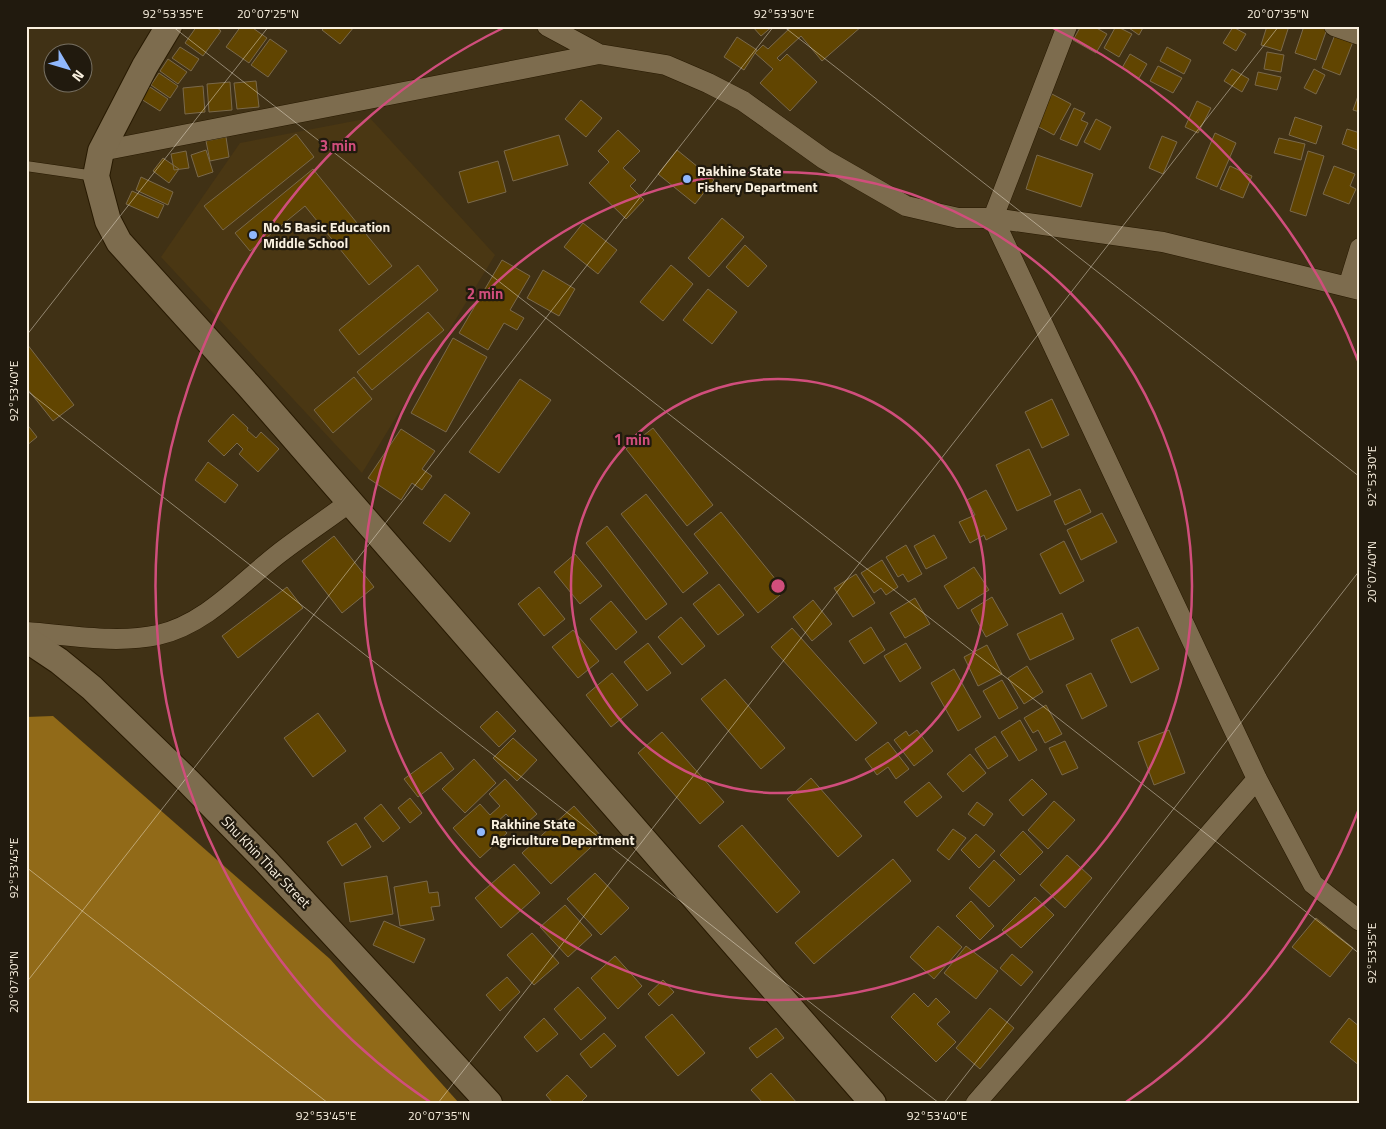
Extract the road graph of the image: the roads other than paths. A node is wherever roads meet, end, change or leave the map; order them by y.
1 (169, 26) edge
2 (547, 26) edge
3 (1066, 26) edge
4 (1334, 26) edge
5 (1360, 35) edge
6 (599, 54) junction
7 (101, 151) junction
8 (26, 166) edge
9 (96, 176) junction
10 (993, 218) junction
11 (1360, 248) edge
12 (1354, 289) edge
13 (350, 502) junction
14 (26, 632) edge
15 (26, 638) edge
16 (1257, 779) junction
17 (1360, 921) edge
18 (489, 1103) edge
19 (873, 1103) edge
20 (976, 1103) edge

1 - 7 street
2 - 6 street
3 - 10 street
4 - 5 street
6 - 7 street
6 - 10 street
7 - 9 street
8 - 9 lane
9 - 13 street
10 - 12 street
10 - 16 street
11 - 12 street
13 - 14 street
13 - 19 street
15 - 18 street, Shu Khin Thar Street
16 - 17 street
16 - 20 street

